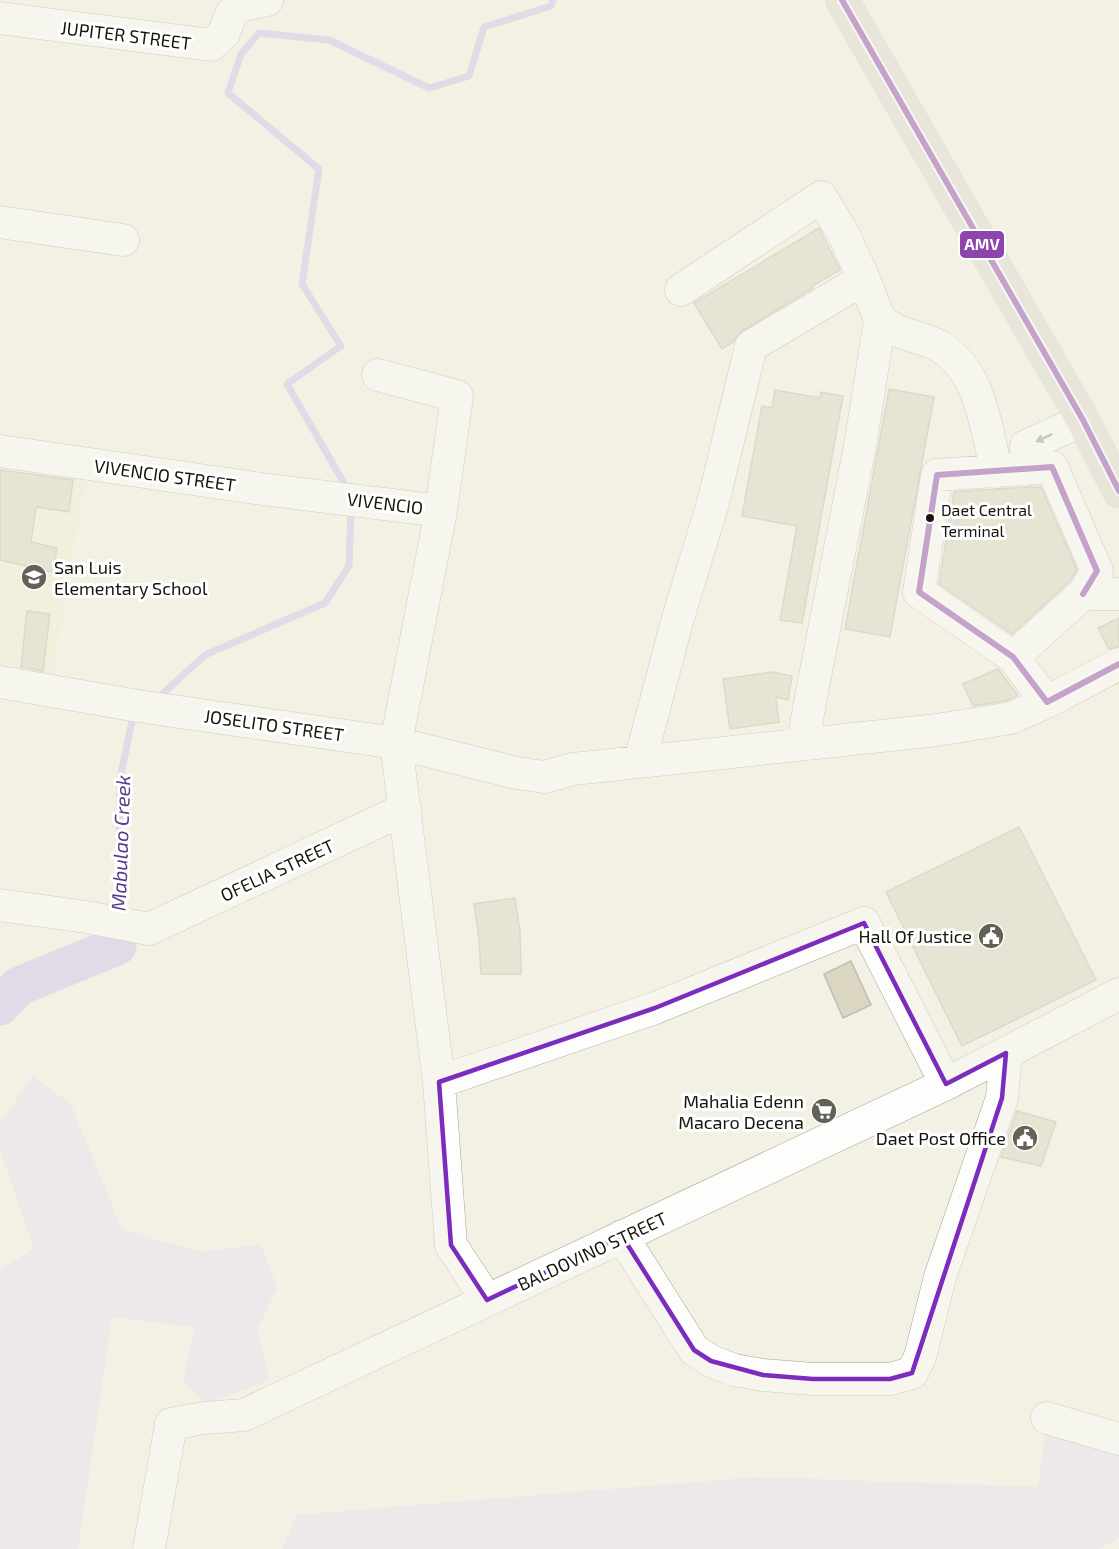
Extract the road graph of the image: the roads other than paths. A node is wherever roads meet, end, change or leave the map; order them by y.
1 (267, 0) edge
2 (842, 0) edge
3 (0, 18) edge
4 (0, 222) edge
5 (123, 240) dead end
6 (864, 279) junction
7 (681, 290) dead end
8 (880, 320) junction
9 (378, 375) dead end
10 (1083, 420) junction
11 (0, 451) edge
12 (1011, 471) junction
13 (1119, 492) edge
14 (330, 496) joint
15 (441, 511) junction
16 (1083, 594) junction
17 (1119, 594) edge
18 (1012, 657) junction
19 (1119, 664) edge
20 (0, 682) edge
21 (1047, 702) junction
22 (396, 743) junction
23 (803, 744) junction
24 (640, 761) junction
25 (405, 809) junction
26 (0, 905) edge
27 (1119, 994) edge
28 (1006, 1053) junction
29 (439, 1082) junction
30 (946, 1084) junction
31 (622, 1236) junction
32 (487, 1300) junction
33 (1047, 1418) dead end
34 (1119, 1439) edge
35 (149, 1549) edge

1 - 3 street, JUPITER STREET
2 - 10 highway
4 - 5 street
6 - 7 street
6 - 8 street
6 - 24 street
8 - 12 street
8 - 23 street
9 - 15 street
10 -> 12 street
10 - 13 highway
11 - 14 street, VIVENCIO STREET
12 - 16 street
12 - 18 street
14 - 15 street, VIVENCIO
15 - 22 street
16 - 17 street
16 - 18 street
18 - 21 street
19 - 21 street, JOSELITO STREET
20 - 22 street, JOSELITO STREET
21 - 23 street, JOSELITO STREET
22 - 24 street, JOSELITO STREET
22 - 25 street
23 - 24 street, JOSELITO STREET
25 - 26 street, OFELIA STREET
25 - 29 street
27 - 28 street, BALDOVINO STREET
28 - 30 street, BALDOVINO STREET
28 - 31 street
29 - 30 street
29 - 32 street
30 - 31 street, BALDOVINO STREET
31 - 32 street, BALDOVINO STREET
32 - 35 street, BALDOVINO STREET
33 - 34 street

